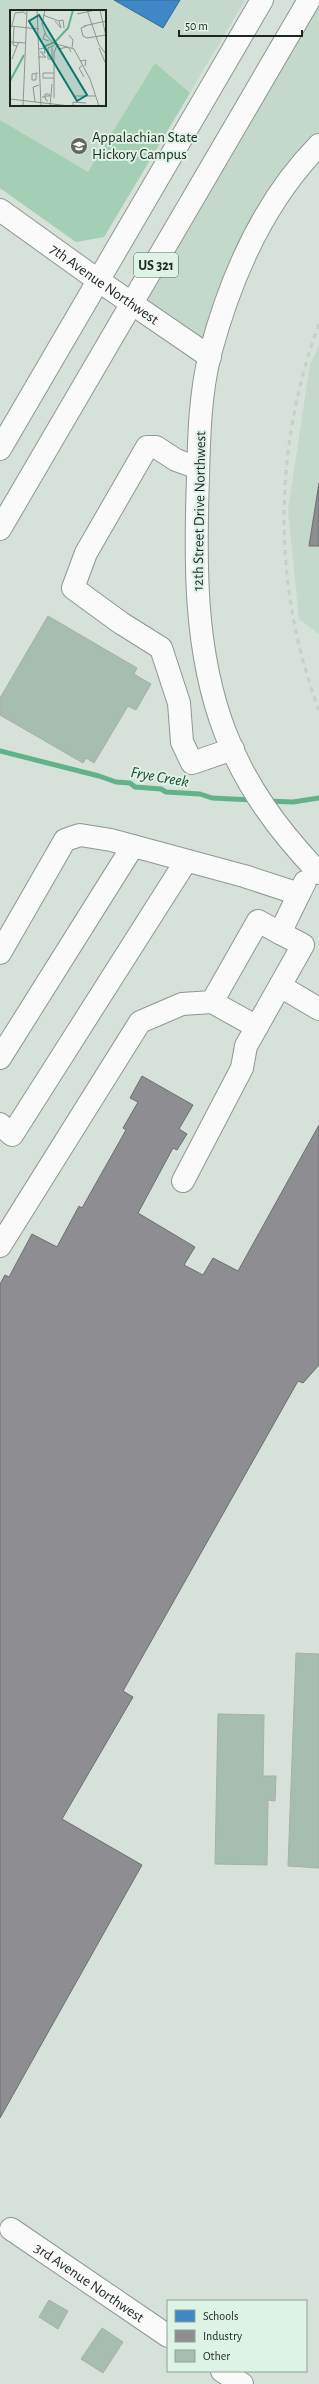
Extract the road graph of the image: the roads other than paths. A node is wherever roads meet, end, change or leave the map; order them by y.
1 (262, 0) edge
2 (309, 0) edge
3 (319, 145) edge
4 (0, 210) edge
5 (99, 281) junction
6 (133, 304) junction
7 (210, 356) junction
8 (0, 449) edge
9 (198, 468) junction
10 (0, 529) edge
11 (232, 749) junction
12 (133, 846) junction
13 (186, 861) junction
14 (316, 870) edge
15 (299, 894) junction
16 (280, 933) junction
17 (0, 953) edge
18 (280, 986) junction
19 (212, 1002) junction
20 (319, 1010) edge
21 (257, 1027) junction
22 (0, 1058) edge
23 (0, 1124) edge
24 (183, 1181) dead end
25 (0, 1246) edge
26 (11, 2229) dead end
27 (167, 2335) edge
28 (224, 2372) edge
29 (242, 2384) edge

1 - 5 main road, US 321
2 - 6 main road, US 321
3 - 7 main road, 12th Street Drive Northwest
4 - 5 main road, 7th Avenue Northwest
5 - 6 main road, 7th Avenue Northwest
5 - 8 main road, US 321
6 - 7 main road, 7th Avenue Northwest
6 - 10 main road, US 321
7 - 9 main road, 12th Street Drive Northwest
9 - 11 main road, 12th Street Drive Northwest
9 - 11 main road
11 - 14 main road, 12th Street Drive Northwest
12 - 13 main road
12 - 17 main road
12 - 22 main road
13 - 15 main road
13 - 23 main road
14 - 15 main road
15 - 16 main road
16 - 18 main road
16 - 19 main road
18 - 20 main road
18 - 21 main road
19 - 21 main road
19 - 25 main road
21 - 24 main road
26 - 27 main road, 3rd Avenue Northwest
28 - 29 main road

